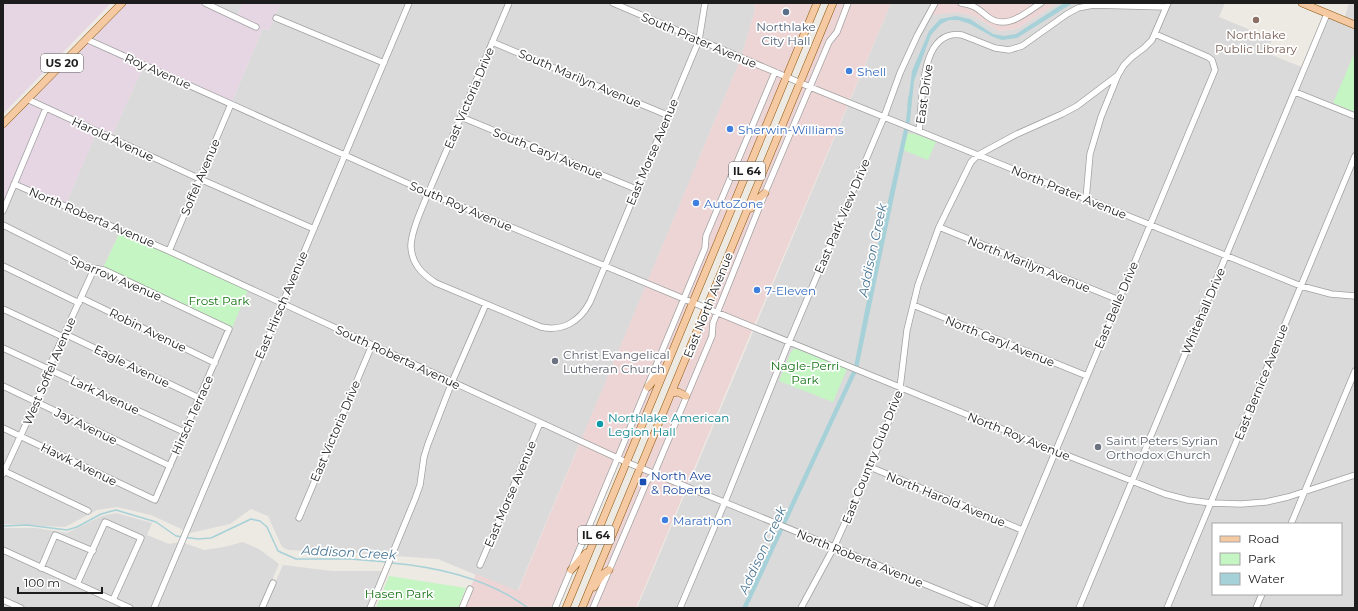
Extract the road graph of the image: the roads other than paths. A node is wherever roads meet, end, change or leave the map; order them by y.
1 (122, 3) edge
2 (205, 3) edge
3 (409, 3) edge
4 (509, 3) edge
5 (613, 3) edge
6 (705, 3) edge
7 (817, 3) edge
8 (833, 3) edge
9 (848, 3) edge
10 (935, 3) edge
11 (961, 3) edge
12 (1041, 3) edge
13 (1302, 3) edge
14 (1167, 5) edge
15 (1327, 14) junction
16 (276, 18) dead end
17 (1355, 25) edge
18 (256, 27) dead end
19 (1155, 34) junction
20 (86, 39) junction
21 (699, 40) junction
22 (492, 42) junction
23 (384, 63) junction
24 (775, 72) junction
25 (1118, 75) junction
26 (786, 77) junction
27 (800, 83) junction
28 (810, 87) junction
29 (1295, 92) junction
30 (27, 99) junction
31 (231, 104) junction
32 (46, 108) junction
33 (667, 115) junction
34 (1355, 116) edge
35 (884, 117) junction
36 (460, 118) junction
37 (3, 124) edge
38 (919, 131) junction
39 (978, 155) junction
40 (344, 156) junction
41 (1355, 156) edge
42 (734, 168) junction
43 (746, 174) junction
44 (200, 179) junction
45 (14, 184) junction
46 (636, 189) junction
47 (428, 193) junction
48 (765, 193) junction
49 (1086, 199) junction
50 (3, 211) edge
51 (744, 216) junction
52 (3, 225) edge
53 (1150, 225) junction
54 (939, 227) junction
55 (314, 229) junction
56 (169, 251) junction
57 (1226, 256) junction
58 (3, 266) edge
59 (606, 266) junction
60 (94, 269) junction
61 (1301, 286) junction
62 (1355, 296) edge
63 (684, 299) junction
64 (80, 300) junction
65 (1118, 300) junction
66 (282, 303) junction
67 (693, 303) junction
68 (486, 304) junction
69 (913, 305) junction
70 (706, 308) junction
71 (3, 309) edge
72 (717, 312) junction
73 (229, 329) joint
74 (64, 335) junction
75 (789, 342) junction
76 (372, 345) junction
77 (3, 348) edge
78 (668, 361) junction
79 (215, 363) junction
80 (50, 370) junction
81 (1355, 371) edge
82 (1087, 376) junction
83 (452, 382) junction
84 (3, 386) edge
85 (648, 387) junction
86 (900, 387) junction
87 (672, 393) junction
88 (686, 396) junction
89 (199, 398) junction
90 (36, 402) junction
91 (540, 422) junction
92 (3, 428) edge
93 (184, 432) junction
94 (20, 436) junction
95 (1056, 451) junction
96 (618, 458) junction
97 (626, 462) junction
98 (170, 466) junction
99 (870, 467) junction
100 (640, 468) junction
101 (4, 473) edge
102 (654, 474) junction
103 (1355, 475) edge
104 (1132, 482) junction
105 (1305, 491) junction
106 (155, 500) joint
107 (725, 502) junction
108 (1211, 503) junction
109 (88, 511) dead end
110 (299, 518) dead end
111 (1291, 523) edge
112 (1022, 530) junction
113 (591, 547) junction
114 (834, 547) junction
115 (3, 550) edge
116 (93, 551) junction
117 (480, 564) dead end
118 (41, 568) junction
119 (571, 570) junction
120 (609, 570) junction
121 (273, 583) dead end
122 (78, 584) junction
123 (470, 589) dead end
124 (588, 595) junction
125 (1262, 595) edge
126 (3, 600) edge
127 (113, 600) junction
128 (21, 608) edge
129 (130, 608) edge
130 (154, 608) edge
131 (262, 608) edge
132 (370, 608) edge
133 (462, 608) edge
134 (555, 608) edge
135 (566, 608) edge
136 (582, 608) edge
137 (593, 608) edge
138 (680, 608) edge
139 (801, 608) edge
140 (983, 608) edge
141 (990, 608) edge
142 (1079, 608) edge
143 (1167, 608) edge
144 (1256, 608) edge

1 - 20 main road, US 20
2 - 18 street
3 - 23 street, East Hirsch Avenue
4 - 22 street, East Victoria Drive
5 - 21 street, South Prater Avenue
6 - 21 street, East Morse Avenue
7 - 26 main road, East North Avenue / IL 64
8 - 27 main road, East North Avenue / IL 64
9 - 28 street, East North Avenue
10 - 35 street, East Park View Drive
11 - 12 street
13 - 15 main road
14 - 19 street, East Country Club Drive
14 - 38 street, East Drive
15 - 17 main road
15 - 29 street, Whitehall Drive
16 - 23 street
19 - 25 street, East Country Club Drive
19 - 53 street, East Belle Drive
20 - 30 main road, US 20
20 - 31 street, Roy Avenue
21 - 24 street, South Prater Avenue
21 - 33 street, East Morse Avenue
22 - 33 street, South Marilyn Avenue
22 - 36 street, East Victoria Drive
23 - 40 street, East Hirsch Avenue
24 - 26 street, South Prater Avenue
24 - 42 street, East North Avenue
25 - 39 street, East Country Club Drive
25 - 49 street
26 - 27 street, North Prater Avenue
26 - 43 main road, East North Avenue / IL 64
27 - 28 street, North Prater Avenue
27 - 51 main road, East North Avenue / IL 64
28 - 35 street, North Prater Avenue
28 - 48 street, East North Avenue
29 - 34 street
29 - 57 street, Whitehall Drive
30 - 32 street, Harold Avenue
30 - 37 main road, US 20
31 - 40 street, South Roy Avenue
31 - 44 street, Soffel Avenue
32 - 44 street, Harold Avenue
32 - 45 street
33 - 46 street, East Morse Avenue
35 - 38 street, North Prater Avenue
35 - 75 street, East Park View Drive
36 - 46 street, South Caryl Avenue
36 - 47 street, East Victoria Drive
38 - 39 street, North Prater Avenue
39 - 49 street, North Prater Avenue
39 - 54 street, East Country Club Drive
40 - 47 street, South Roy Avenue
40 - 55 street, East Hirsch Avenue
41 - 61 street, East Bernice Avenue
42 - 43 main road
42 - 63 street, East North Avenue
43 - 67 main road, East North Avenue / IL 64
44 - 55 street, Harold Avenue
44 - 56 street, Soffel Avenue
45 - 50 street
45 - 56 street, North Roberta Avenue
46 - 59 street, East Morse Avenue
47 - 59 street, South Roy Avenue
47 - 68 street, East Victoria Drive
48 - 51 main road
48 - 72 street, East North Avenue
49 - 53 street, North Prater Avenue
51 - 70 main road, East North Avenue / IL 64
52 - 60 street, Sparrow Avenue
53 - 57 street, North Prater Avenue
53 - 65 street, East Belle Drive
54 - 65 street, North Marilyn Avenue
54 - 69 street, East Country Club Drive
55 - 66 street, East Hirsch Avenue
56 - 66 street, South Roberta Avenue
57 - 61 street, North Prater Avenue
57 - 104 street, Whitehall Drive
58 - 64 street, Robin Avenue
59 - 63 street, South Roy Avenue
59 - 68 street, East Morse Avenue
60 - 64 street, West Soffel Avenue
60 - 73 street, Sparrow Avenue
61 - 62 street, North Prater Avenue
61 - 108 street, East Bernice Avenue
63 - 67 street, South Roy Avenue
63 - 85 street, East North Avenue
64 - 74 street, West Soffel Avenue
64 - 79 street, Robin Avenue
65 - 82 street, East Belle Drive
66 - 76 street, South Roberta Avenue
66 - 130 street, East Hirsch Avenue
67 - 70 street, North Roy Avenue
67 - 78 main road, East North Avenue / IL 64
68 - 83 street
69 - 82 street, North Caryl Avenue
69 - 86 street, East Country Club Drive
70 - 72 street, North Roy Avenue
70 - 87 main road, East North Avenue / IL 64
71 - 74 street, Eagle Avenue
72 - 75 street, North Roy Avenue
72 - 88 street, East North Avenue
73 - 79 street, Hirsch Terrace
74 - 80 street, West Soffel Avenue
74 - 89 street, Eagle Avenue
75 - 86 street, North Roy Avenue
75 - 107 street, East Park View Drive
76 - 83 street, South Roberta Avenue
76 - 110 street, East Victoria Drive
77 - 80 street, Lark Avenue
78 - 85 main road
78 - 97 main road, East North Avenue / IL 64
79 - 89 street, Hirsch Terrace
80 - 90 street, West Soffel Avenue
80 - 93 street, Lark Avenue
81 - 105 street
82 - 95 street, East Belle Drive
83 - 91 street, South Roberta Avenue
83 - 132 street
84 - 90 street, Jay Avenue
85 - 96 street, East North Avenue
86 - 95 street, North Roy Avenue
86 - 99 street, East Country Club Drive
87 - 88 main road
87 - 100 main road, East North Avenue / IL 64
88 - 102 street, East North Avenue
89 - 93 street, Hirsch Terrace
90 - 94 street, West Soffel Avenue
90 - 98 street, Jay Avenue
91 - 96 street, South Roberta Avenue
91 - 117 street, East Morse Avenue
92 - 94 street, Hawk Avenue
93 - 98 street, Hirsch Terrace
94 - 101 street, West Soffel Avenue
94 - 106 street, Hawk Avenue
95 - 104 street, North Roy Avenue
95 - 112 street, East Belle Drive
96 - 97 street, South Roberta Avenue
96 - 119 street, East North Avenue
97 - 100 street, North Roberta Avenue
97 - 113 main road, East North Avenue / IL 64
98 - 106 street, Hirsch Terrace
99 - 112 street, North Harold Avenue
99 - 114 street, East Country Club Drive
100 - 102 street, North Roberta Avenue
100 - 124 main road, East North Avenue / IL 64
101 - 109 street
102 - 107 street, North Roberta Avenue
102 - 120 street
103 - 105 street, North Roy Avenue
104 - 108 street, North Roy Avenue
104 - 142 street, Whitehall Drive
105 - 108 street, North Roy Avenue
105 - 111 street
107 - 114 street, North Roberta Avenue
107 - 138 street, East Park View Drive
108 - 143 street, East Bernice Avenue
112 - 141 street, East Belle Drive
113 - 119 main road
113 - 135 main road, East North Avenue / IL 64
114 - 139 street, East Country Club Drive
114 - 140 street, North Roberta Avenue
115 - 118 street
116 - 118 street
116 - 122 street
116 - 127 street
118 - 122 street
119 - 134 street, East North Avenue
120 - 124 main road
120 - 137 street
121 - 131 street
122 - 127 street
123 - 133 street
124 - 136 main road, East North Avenue / IL 64
125 - 144 street
126 - 128 street
127 - 129 street

